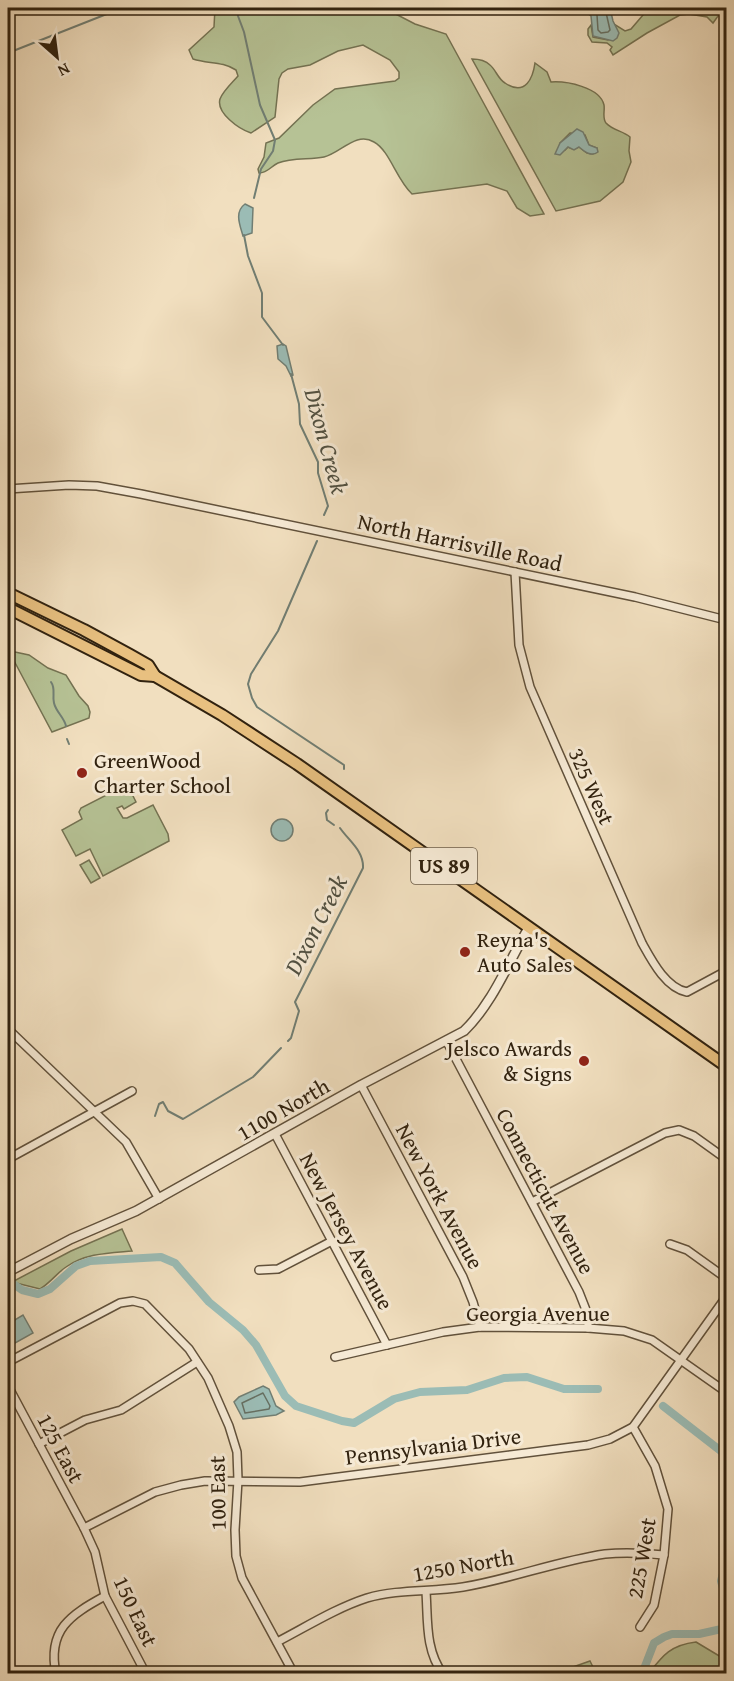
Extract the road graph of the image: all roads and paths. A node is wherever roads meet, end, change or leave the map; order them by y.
1 (8, 489) edge
2 (515, 572) junction
3 (8, 593) edge
4 (8, 608) edge
5 (726, 620) edge
6 (155, 676) junction
7 (529, 927) junction
8 (726, 971) edge
9 (8, 1030) edge
10 (447, 1042) junction
11 (726, 1066) edge
12 (361, 1085) junction
13 (132, 1091) dead end
14 (95, 1111) junction
15 (275, 1134) junction
16 (8, 1159) edge
17 (726, 1159) edge
18 (159, 1199) junction
19 (532, 1202) junction
20 (332, 1241) junction
21 (670, 1244) dead end
22 (259, 1270) dead end
23 (8, 1272) edge
24 (726, 1278) edge
25 (726, 1297) edge
26 (480, 1328) junction
27 (588, 1328) junction
28 (387, 1345) junction
29 (335, 1357) dead end
30 (682, 1360) junction
31 (8, 1362) edge
32 (197, 1362) junction
33 (8, 1386) edge
34 (726, 1392) edge
35 (633, 1427) junction
36 (39, 1444) junction
37 (238, 1480) junction
38 (84, 1528) junction
39 (664, 1555) junction
40 (426, 1592) junction
41 (105, 1596) junction
42 (640, 1627) dead end
43 (277, 1642) junction
44 (56, 1674) edge
45 (146, 1674) edge
46 (294, 1674) edge
47 (443, 1674) edge

1 - 2 street, North Harrisville Road
2 - 5 street, North Harrisville Road
2 - 8 street, 325 West
3 - 6 main road, US 89
4 - 6 main road, US 89
6 - 7 main road, US 89
7 - 10 street, 1100 North
7 - 11 main road, US 89
9 - 14 street
10 - 12 street, 1100 North
10 - 19 street, Connecticut Avenue
12 - 15 street, 1100 North
12 - 26 street, New York Avenue
13 - 14 street
14 - 16 street
14 - 18 street
15 - 18 street, 1100 North
15 - 20 street, New Jersey Avenue
17 - 19 street
18 - 23 street, 1100 North
19 - 27 street, Connecticut Avenue
20 - 22 street
20 - 28 street, New Jersey Avenue
21 - 24 street
25 - 30 street, Pennsylvania Drive
26 - 27 street, Georgia Avenue
26 - 28 street, Georgia Avenue
27 - 30 street, Georgia Avenue
28 - 29 street, Georgia Avenue
30 - 34 street, Georgia Avenue
30 - 35 street, Pennsylvania Drive
31 - 32 street, 100 East
32 - 36 street
32 - 37 street, 100 East
33 - 36 street, 125 East
35 - 37 street, Pennsylvania Drive
35 - 39 street, 225 West
36 - 38 street, 125 East
37 - 38 street, Pennsylvania Drive
37 - 43 street, 100 East
38 - 41 street, 150 East
39 - 40 street, 1250 North
39 - 42 street, 225 West
40 - 43 street, 1250 North
40 - 47 street
41 - 44 street
41 - 45 street, 150 East
43 - 46 street, 100 East

